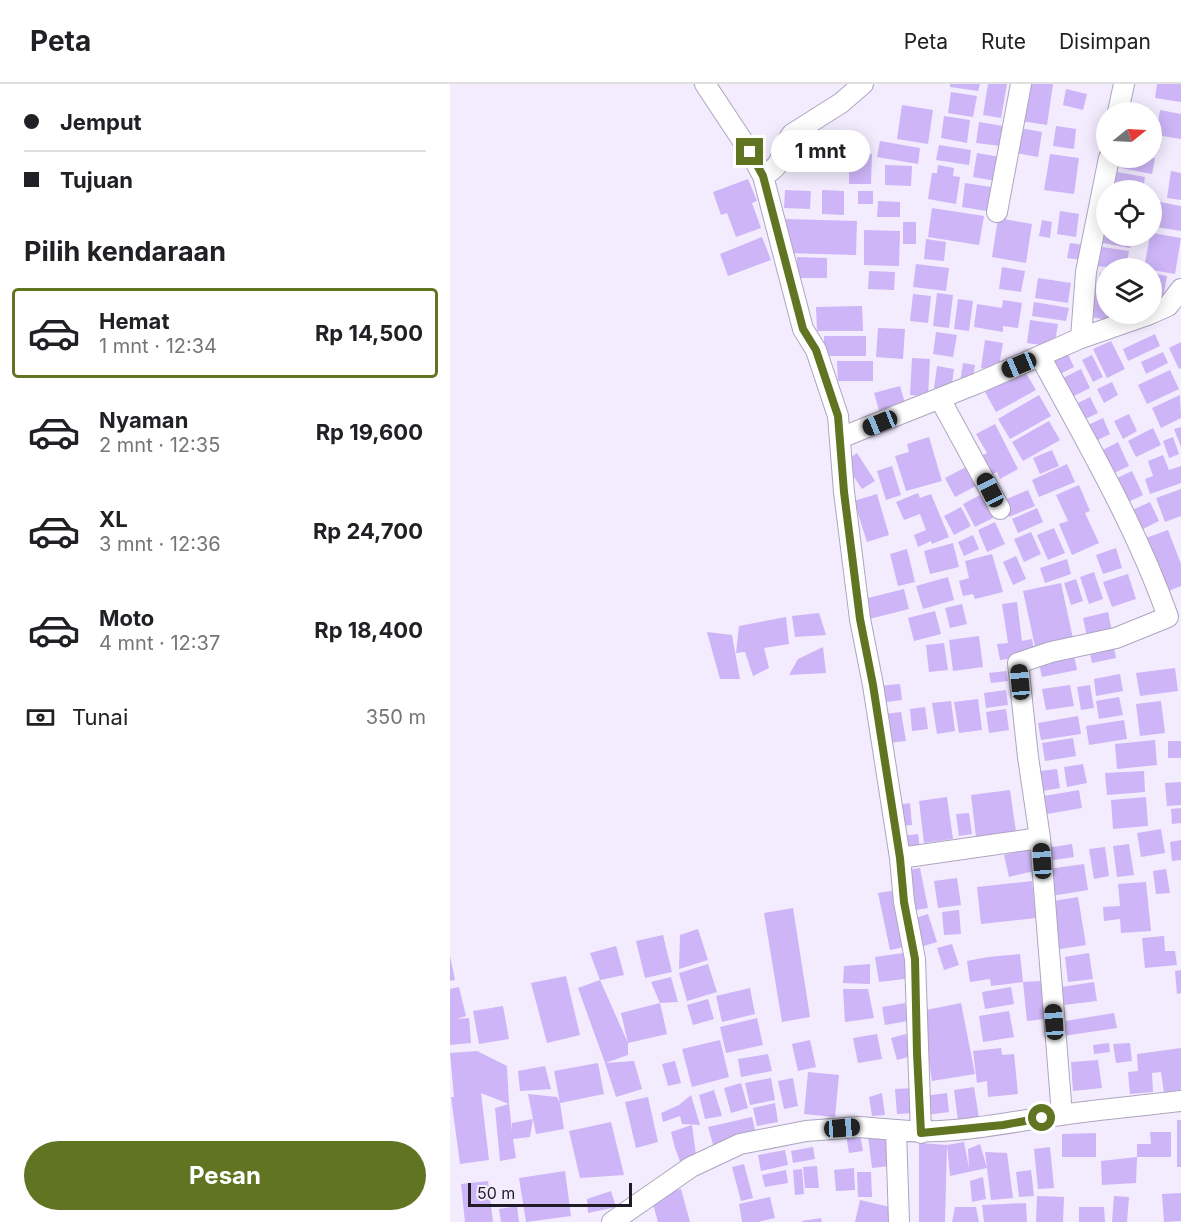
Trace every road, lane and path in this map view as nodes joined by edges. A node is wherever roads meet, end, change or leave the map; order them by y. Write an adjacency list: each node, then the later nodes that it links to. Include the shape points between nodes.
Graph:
1 (705, 84): 7 (street)
2 (863, 84): 7 (street, via 792,134 778,166)
3 (1021, 84): 8 (street)
4 (1124, 84): 5 (street)
5 (1120, 102)
6 (1107, 168): 12 (street, via 1086,272)
7 (763, 176): 15 (street, via 803,329 816,350 838,416)
8 (998, 212)
9 (1181, 289): 10 (street)
10 (1162, 308)
11 (1121, 324): 12 (street)
12 (1082, 338): 13 (street)
13 (1040, 356): 14 (street); 17 (street)
14 (940, 399): 15 (street); 16 (street)
15 (840, 438): 19 (street, via 860,619)
16 (1000, 509)
17 (1174, 615): 18 (street, via 1116,638 1018,663)
18 (1040, 838): 19 (street); 21 (street)
19 (900, 858): 23 (street, via 915,959)
20 (1181, 1101): 21 (street)
21 (1062, 1115): 23 (street)
22 (896, 1130): 23 (street); 24 (street, via 859,1127 806,1131 741,1144 691,1167); 25 (street)
23 (921, 1133)
24 (612, 1222)
25 (899, 1222)

